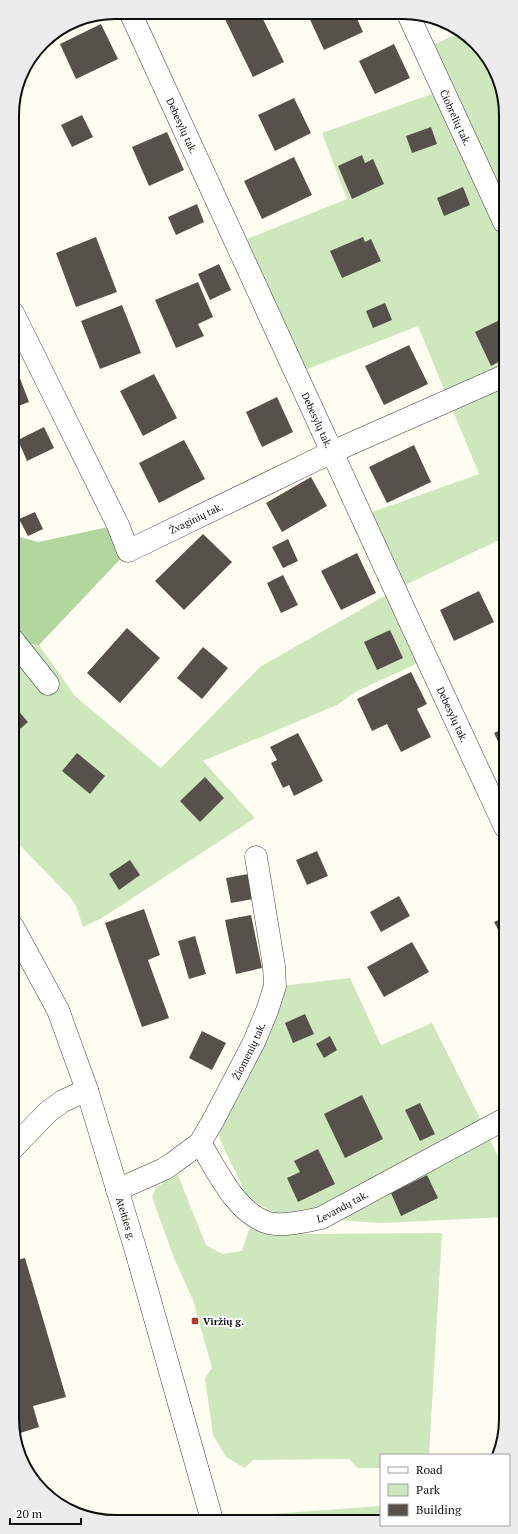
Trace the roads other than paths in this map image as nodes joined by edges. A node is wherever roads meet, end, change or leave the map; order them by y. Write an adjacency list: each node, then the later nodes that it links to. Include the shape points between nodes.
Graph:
1 (133, 19): 6 (street, Debesylų tak.)
2 (411, 20): 3 (street, Čiobrelių tak.)
3 (499, 211)
4 (19, 327): 6 (street, Žvaginių tak., via 118,525 128,551)
5 (499, 378): 6 (street, Žvaginių tak.)
6 (332, 452): 9 (street, Debesylų tak.)
7 (19, 648): 8 (street)
8 (48, 684)
9 (499, 814)
10 (256, 857): 15 (street, Žiomenių tak., via 275,986 254,1042)
11 (19, 938): 12 (street, Ateities g., via 58,1010)
12 (87, 1090): 14 (street, via 49,1110); 16 (street, Ateities g.)
13 (499, 1122): 15 (street, Levandų tak., via 321,1218 296,1223 270,1224 255,1218 237,1202)
14 (19, 1142)
15 (200, 1143): 16 (street, Žiomenių tak., via 168,1166)
16 (117, 1190): 17 (street, Ateities g.)
17 (211, 1515)

